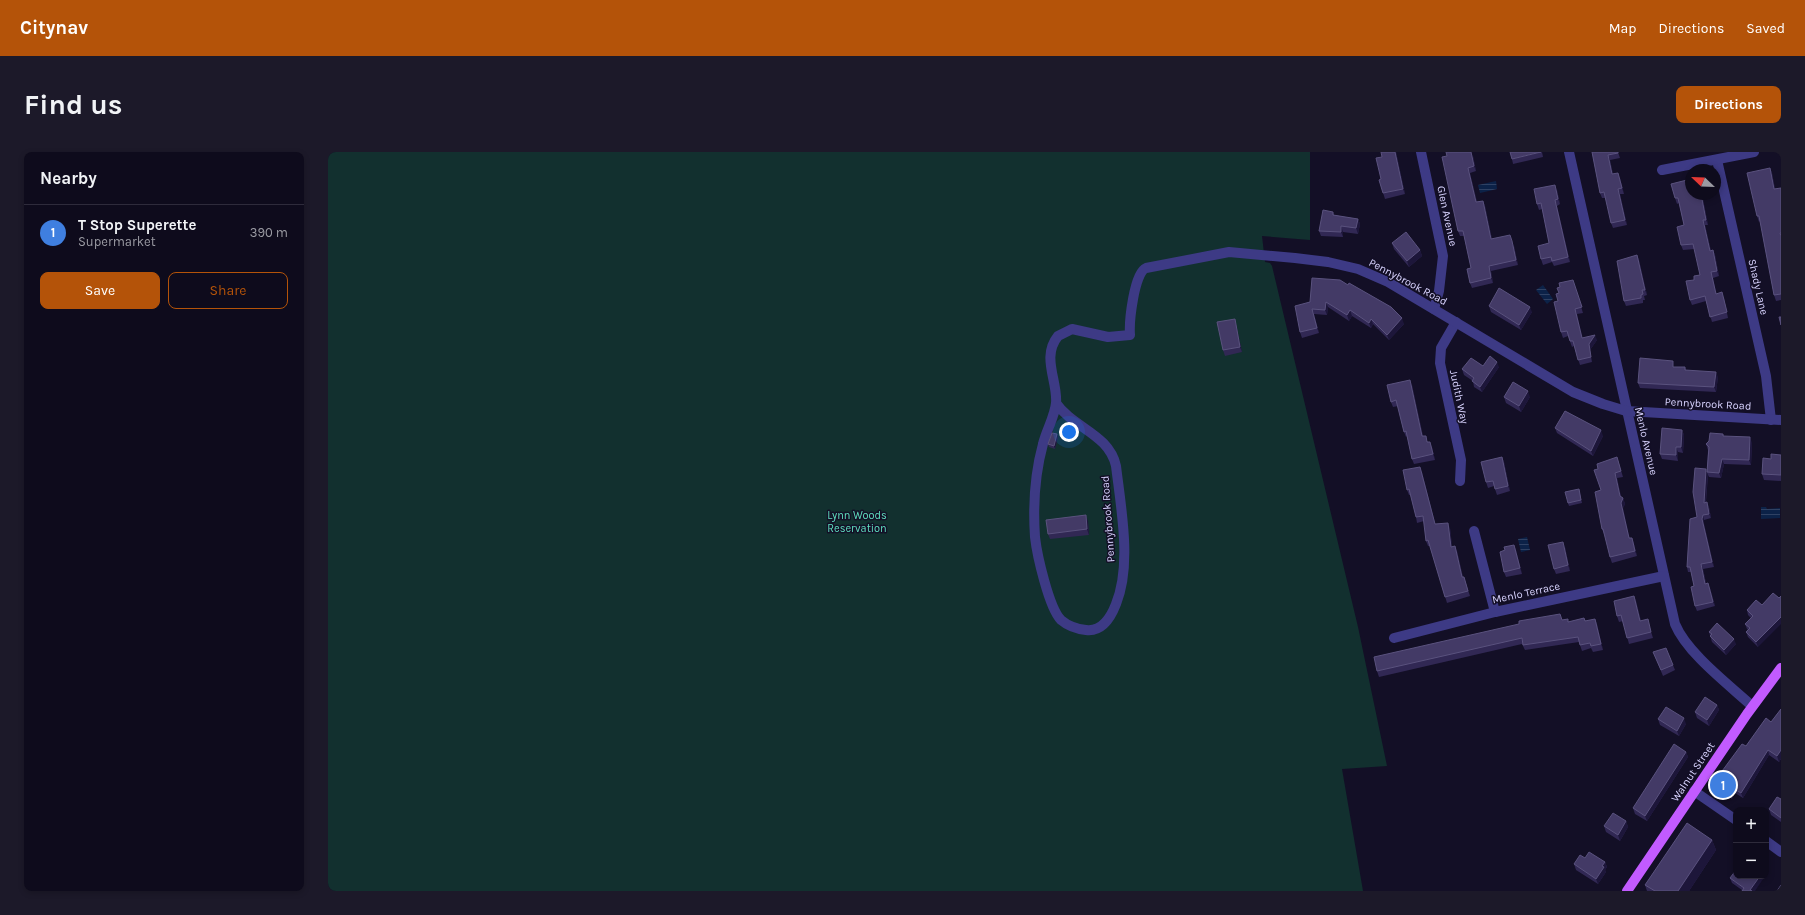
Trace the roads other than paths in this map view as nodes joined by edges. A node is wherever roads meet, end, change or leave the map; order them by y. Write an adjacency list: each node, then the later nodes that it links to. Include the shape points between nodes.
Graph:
1 (1421, 152): 6 (street, Glen Avenue, via 1443,256 1440,291)
2 (1569, 152): 9 (street, Menlo Avenue)
3 (1754, 152): 4 (street)
4 (1718, 160): 5 (street); 10 (street, Shady Lane)
5 (1662, 170)
6 (1434, 309): 7 (street, Pennybrook Road); 8 (street, Pennybrook Road, via 1369,274 1348,266 1314,260 1229,252 1146,268 1138,275 1130,335 1108,337 1072,329 1056,338 1051,351 1051,369)
7 (1456, 322): 9 (street, Pennybrook Road, via 1573,392); 11 (street, Judith Way, via 1443,346 1440,359 1461,460)
8 (1056, 403): 8 (street, Pennybrook Road, via 1042,446 1036,484 1036,538 1055,611 1061,620 1070,626 1090,630 1108,619 1116,604 1123,576 1124,542 1116,466 1108,447 1068,417)
9 (1626, 411): 10 (street, Pennybrook Road); 13 (street, Menlo Avenue)
10 (1776, 420)
11 (1460, 481)
12 (1474, 531): 14 (street)
13 (1664, 576): 14 (street, Menlo Terrace); 17 (street, Menlo Avenue, via 1673,618 1681,636 1690,648)
14 (1495, 612): 15 (street, Menlo Terrace)
15 (1394, 638)
16 (1781, 668): 17 (main road, Walnut Street)
17 (1752, 706): 18 (main road, Walnut Street)
18 (1694, 791): 19 (street); 22 (main road, Walnut Street)
19 (1733, 818)
20 (1769, 843): 21 (street)
21 (1781, 852)
22 (1627, 891)

